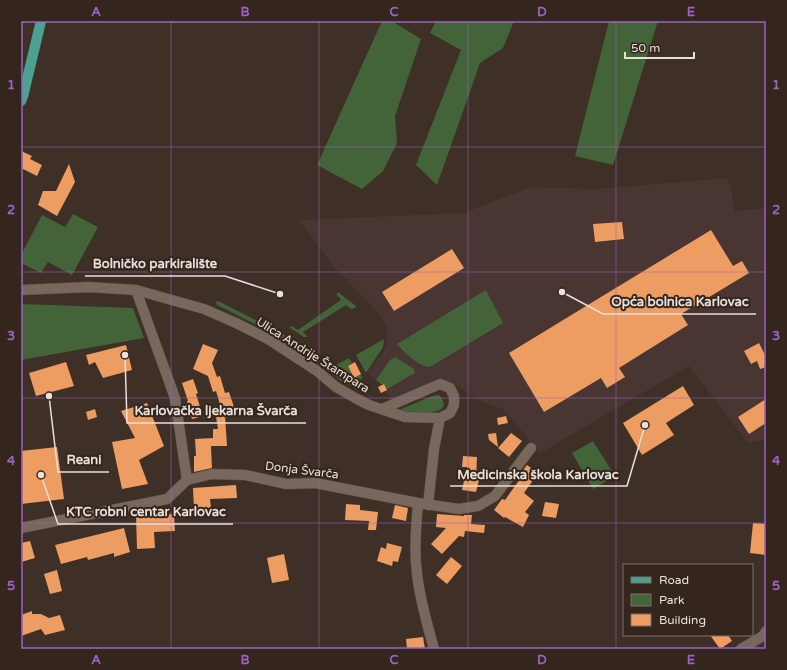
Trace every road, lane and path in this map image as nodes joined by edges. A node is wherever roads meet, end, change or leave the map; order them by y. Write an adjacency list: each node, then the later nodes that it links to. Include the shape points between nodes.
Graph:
1 (41, 21): 2 (main road)
2 (21, 102)
3 (21, 290): 4 (street, Ulica Andrije Štampara, via 88,287)
4 (136, 290): 5 (street, Ulica Andrije Štampara, via 204,309 236,323 268,339 317,371 336,387 369,405); 8 (street, via 175,398)
5 (382, 409): 6 (street, Ulica Andrije Štampara, via 405,417); 6 (street, via 440,384 450,388 454,396 454,405 450,413)
6 (440, 418): 9 (street)
7 (530, 448): 9 (street, Donja Švarča, via 495,496 478,506 459,509)
8 (187, 480): 9 (street, Donja Švarča, via 212,474 245,475 286,484 314,483); 10 (street, via 167,499)
9 (423, 504): 12 (street, via 415,545 416,574)
10 (23, 525)
11 (766, 631): 13 (street, via 763,636)
12 (434, 649)
13 (740, 649)

